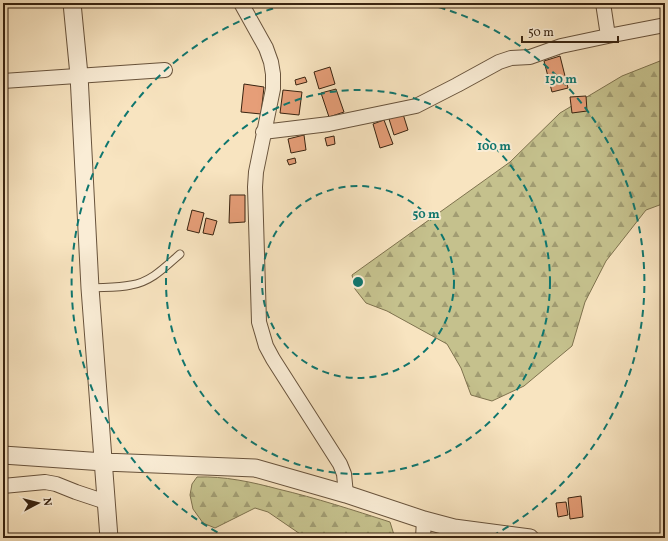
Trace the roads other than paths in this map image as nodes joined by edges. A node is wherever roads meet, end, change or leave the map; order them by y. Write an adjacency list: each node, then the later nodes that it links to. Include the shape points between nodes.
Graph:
1 (72, 3): 7 (street)
2 (241, 3): 9 (street, via 266,48 272,68 273,89)
3 (603, 3): 5 (street)
4 (665, 25): 5 (street)
5 (608, 36): 9 (street, via 561,46 530,57 511,58 499,62 416,106 329,124)
6 (165, 70): 7 (street)
7 (79, 75): 8 (street); 11 (street)
8 (3, 81)
9 (263, 132): 15 (street, via 255,187 259,322 273,359 340,464)
10 (180, 254): 11 (lane, via 143,282 130,286)
11 (90, 288): 13 (street)
12 (3, 455): 13 (street)
13 (104, 462): 15 (street, via 255,468); 16 (street)
14 (3, 486): 16 (street, via 45,482)
15 (346, 494): 17 (street)
16 (106, 502): 18 (street)
17 (424, 520): 19 (street); 20 (street, via 454,528)
18 (109, 538)
19 (423, 538)
20 (530, 538)

